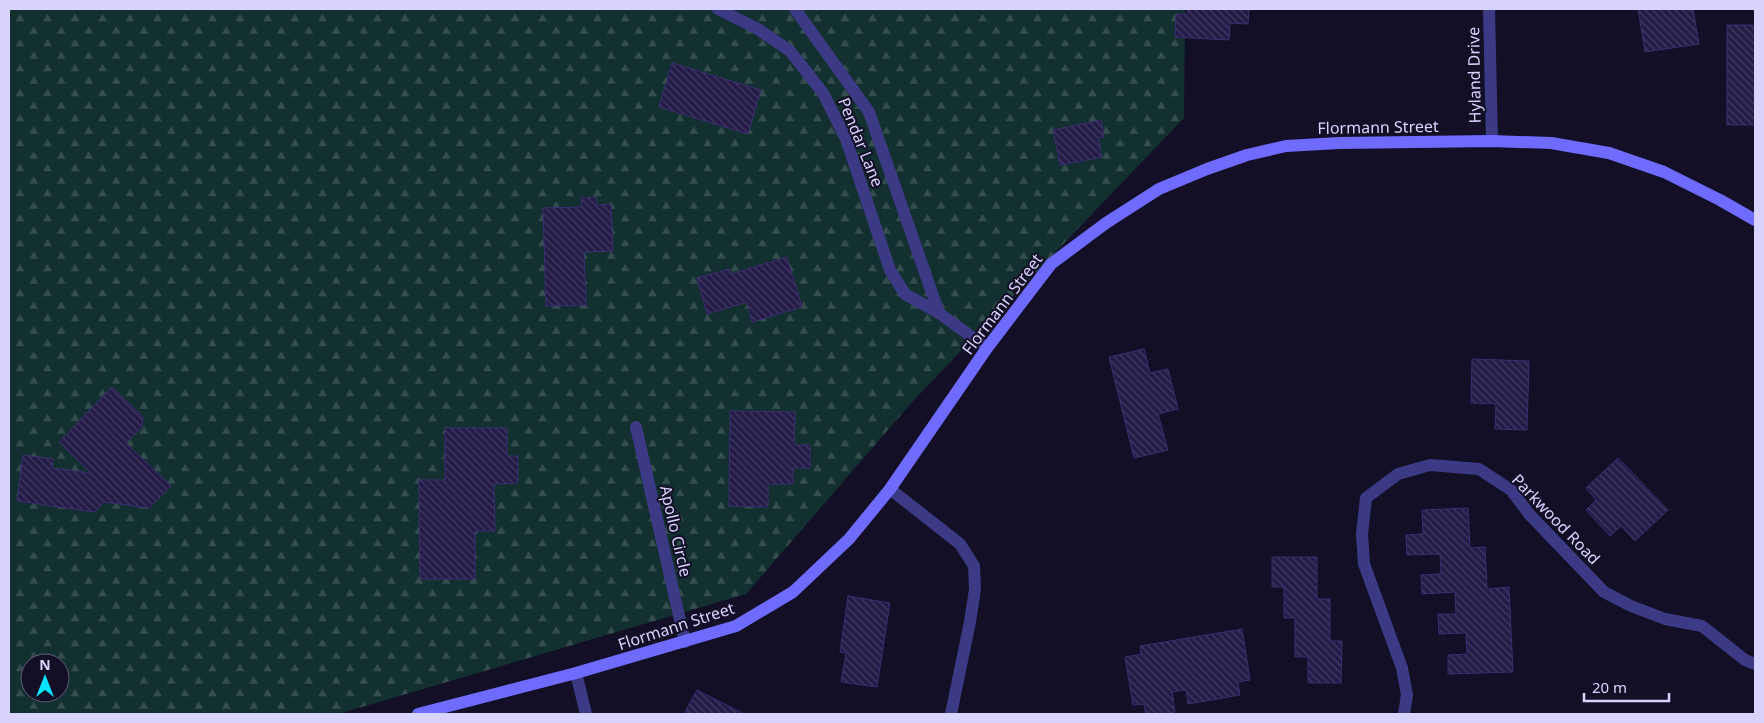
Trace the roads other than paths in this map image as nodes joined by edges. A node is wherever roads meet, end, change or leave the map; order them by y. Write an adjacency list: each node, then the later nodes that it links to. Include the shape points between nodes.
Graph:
1 (718, 9): 6 (street, Pendar Lane, via 758,29 790,51 823,93 846,139 890,270 906,294)
2 (795, 9): 6 (street, Pendar Lane, via 869,112)
3 (1489, 9): 4 (street, Hyland Drive)
4 (1492, 141): 5 (street, Flormann Street, via 1551,143 1609,153 1664,172); 7 (street, Flormann Street, via 1286,146 1207,168 1159,189 1106,223 1052,264)
5 (1755, 220)
6 (939, 313): 7 (street, Pendar Lane)
7 (988, 348): 9 (street, Flormann Street)
8 (636, 427): 10 (street, Apollo Circle)
9 (890, 489): 10 (street, Flormann Street, via 849,539 793,592 736,626); 15 (street, via 960,544 974,566 972,614)
10 (685, 642): 12 (street, Flormann Street)
11 (1755, 664): 16 (street, Parkwood Road, via 1745,660 1702,626 1665,619 1604,592 1530,515 1511,490 1478,469 1430,465 1398,474 1366,498 1362,534 1364,564 1402,668 1407,695)
12 (576, 674): 13 (street, Flormann Street); 14 (street)
13 (418, 714)
14 (586, 714)
15 (951, 714)
16 (1404, 714)

